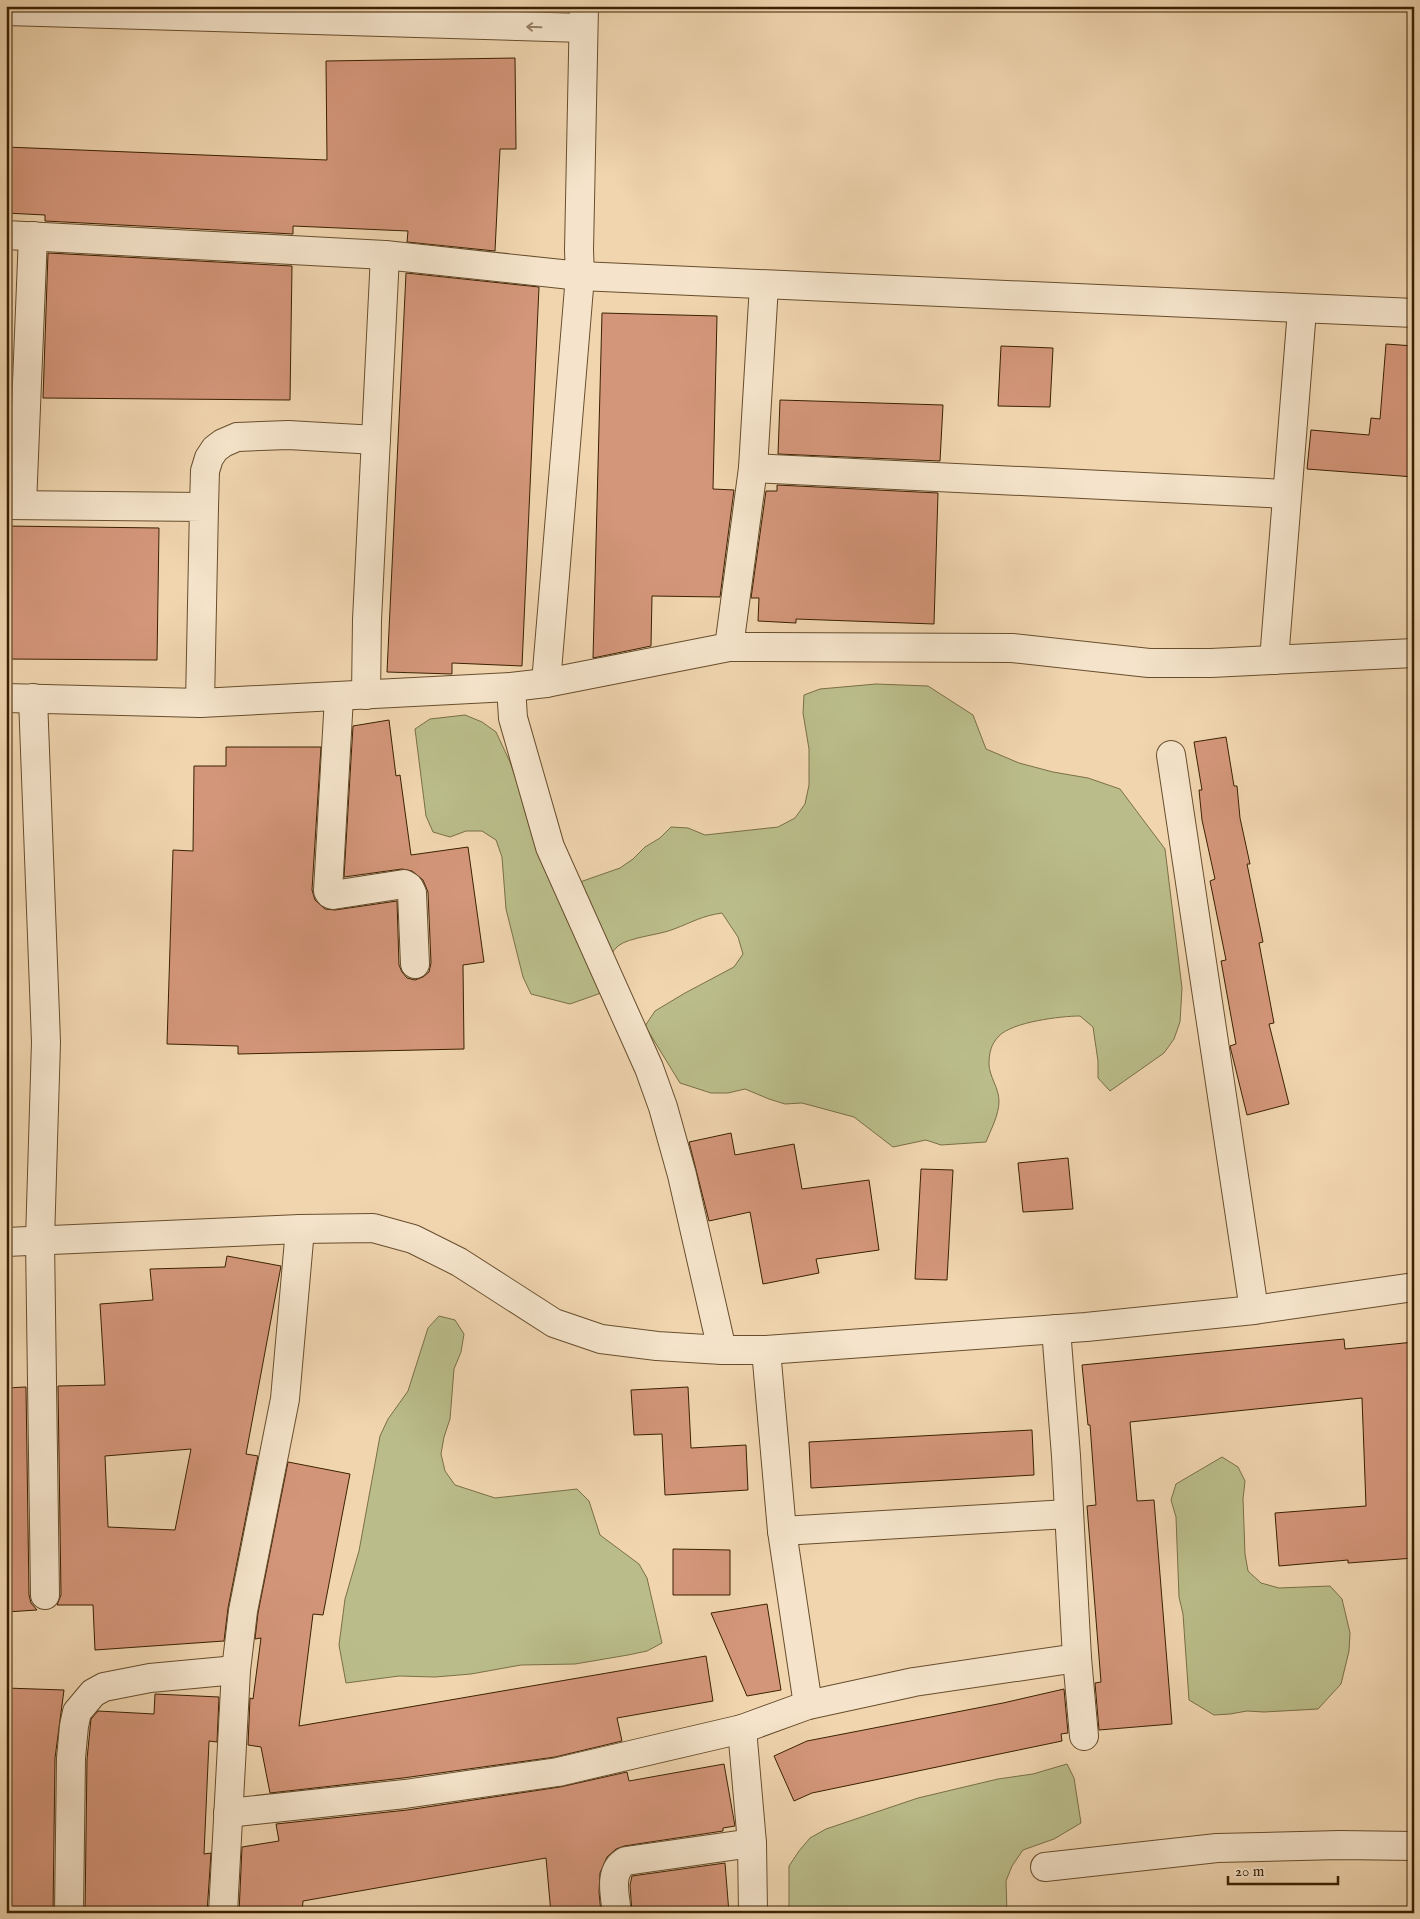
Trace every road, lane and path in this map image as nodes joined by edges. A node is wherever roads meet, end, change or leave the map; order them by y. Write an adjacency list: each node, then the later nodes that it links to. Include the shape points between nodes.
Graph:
1 (6, 11): 2 (street, one-way to 1)
2 (584, 17): 5 (street)
3 (19, 235): 4 (street); 12 (street)
4 (386, 255): 5 (street); 9 (street)
5 (580, 276): 6 (street); 17 (street)
6 (764, 285): 7 (street); 10 (street)
7 (1302, 310): 8 (street); 11 (street)
8 (1414, 313)
9 (376, 440): 13 (street, via 288,434 237,437 223,443 209,458 205,471); 19 (street)
10 (753, 468): 11 (street); 14 (street)
11 (1287, 494): 16 (street)
12 (14, 505): 13 (street)
13 (204, 507): 23 (street)
14 (729, 647): 16 (street, via 1012,648 1149,663); 17 (street)
15 (1414, 653): 16 (street)
16 (1274, 660)
17 (546, 683): 18 (street)
18 (511, 687): 19 (street); 32 (street, via 513,718 550,847 649,1068 663,1107)
19 (366, 695): 20 (street)
20 (339, 697): 23 (street); 25 (street, via 328,891 333,895 404,884 409,887)
21 (6, 698): 22 (street)
22 (33, 698): 23 (street); 27 (street, via 46,1042)
23 (200, 703)
24 (1170, 756): 30 (street)
25 (415, 964)
26 (300, 1229): 27 (street); 32 (street, via 373,1228 413,1239 459,1262 554,1323 601,1339); 38 (street, via 285,1399 243,1611)
27 (40, 1240): 28 (street); 36 (street)
28 (6, 1242)
29 (1414, 1287): 30 (street)
30 (1254, 1310): 31 (street)
31 (1056, 1329): 33 (street); 34 (street)
32 (722, 1350): 33 (street)
33 (766, 1350): 35 (street)
34 (1068, 1514): 35 (street); 37 (street)
35 (782, 1531): 39 (street)
36 (45, 1595)
37 (1077, 1658): 39 (street, via 914,1682); 41 (street)
38 (236, 1670): 42 (street); 46 (street, via 150,1678 104,1687 77,1712 71,1758)
39 (808, 1705): 40 (street)
40 (742, 1729): 42 (street, via 558,1772 405,1794); 43 (street)
41 (1084, 1736)
42 (228, 1813): 47 (street)
43 (752, 1843): 48 (street, via 626,1861 618,1867 614,1877); 49 (street)
44 (1414, 1846): 45 (street, via 1217,1848)
45 (1045, 1867)
46 (69, 1913)
47 (223, 1913)
48 (617, 1913)
49 (753, 1913)

